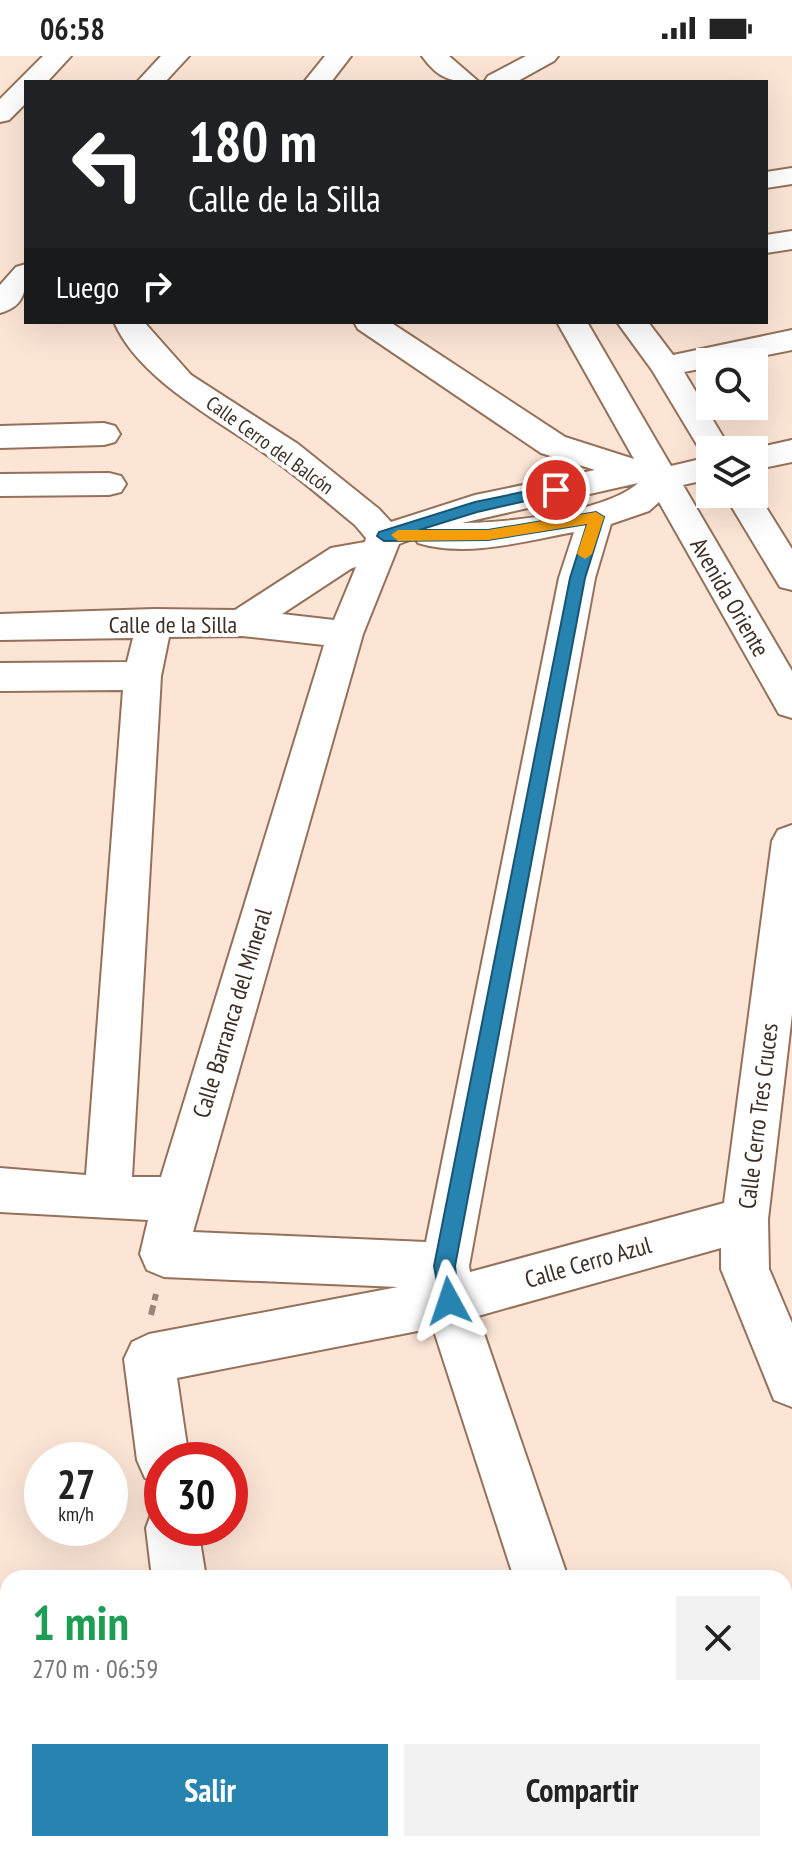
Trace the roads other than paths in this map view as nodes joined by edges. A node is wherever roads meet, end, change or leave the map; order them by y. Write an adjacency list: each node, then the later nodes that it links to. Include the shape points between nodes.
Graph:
1 (58, 56): 6 (street)
2 (176, 56): 7 (street)
3 (338, 56): 8 (street)
4 (545, 56): 10 (street)
5 (442, 68): 9 (street)
6 (34, 80)
7 (152, 80)
8 (319, 80)
9 (463, 80)
10 (501, 80)
11 (24, 90): 12 (street)
12 (0, 114)
13 (792, 176): 14 (street)
14 (768, 180)
15 (792, 240): 16 (street)
16 (768, 244)
17 (24, 275): 18 (street)
18 (0, 304)
19 (130, 324): 36 (street, Calle Cerro del Balcón, via 180,382 286,452 367,517)
20 (372, 324): 31 (street, via 553,445)
21 (573, 324): 31 (street, Avenida Oriente)
22 (634, 324): 24 (street)
23 (792, 340): 24 (street)
24 (665, 366): 26 (street)
25 (104, 434): 27 (street)
26 (707, 436)
27 (0, 437)
28 (792, 451): 29 (street)
29 (768, 456)
30 (696, 470): 31 (street)
31 (649, 475): 35 (street, via 637,503); 36 (street, via 475,507); 44 (street, Avenida Oriente)
32 (109, 484): 33 (street)
33 (0, 485)
34 (750, 508): 37 (street)
35 (596, 517): 36 (street); 50 (street, via 577,578)
36 (378, 555): 39 (street, via 343,557); 41 (street, Calle Barranca del Mineral)
37 (792, 578)
38 (154, 622): 39 (street, Calle de la Silla); 40 (street, Calle de la Silla); 42 (street)
39 (242, 623): 41 (street, Calle de la Silla)
40 (0, 627)
41 (345, 634): 48 (street, Calle Barranca del Mineral)
42 (143, 676): 43 (street); 47 (street)
43 (0, 677)
44 (792, 704)
45 (792, 841): 49 (street, Calle Cerro Tres Cruces)
46 (0, 1190): 47 (street)
47 (107, 1198): 48 (street)
48 (177, 1199): 50 (street, Calle Barranca del Mineral, via 164,1254)
49 (745, 1219): 50 (street, Calle Cerro Azul); 51 (street, Calle Cerro Tres Cruces, via 745,1269)
50 (447, 1284): 52 (street, Calle Cerro Azul, via 149,1359); 55 (street)
51 (792, 1382)
52 (161, 1442)
53 (175, 1546): 54 (street)
54 (178, 1570)
55 (538, 1570)

